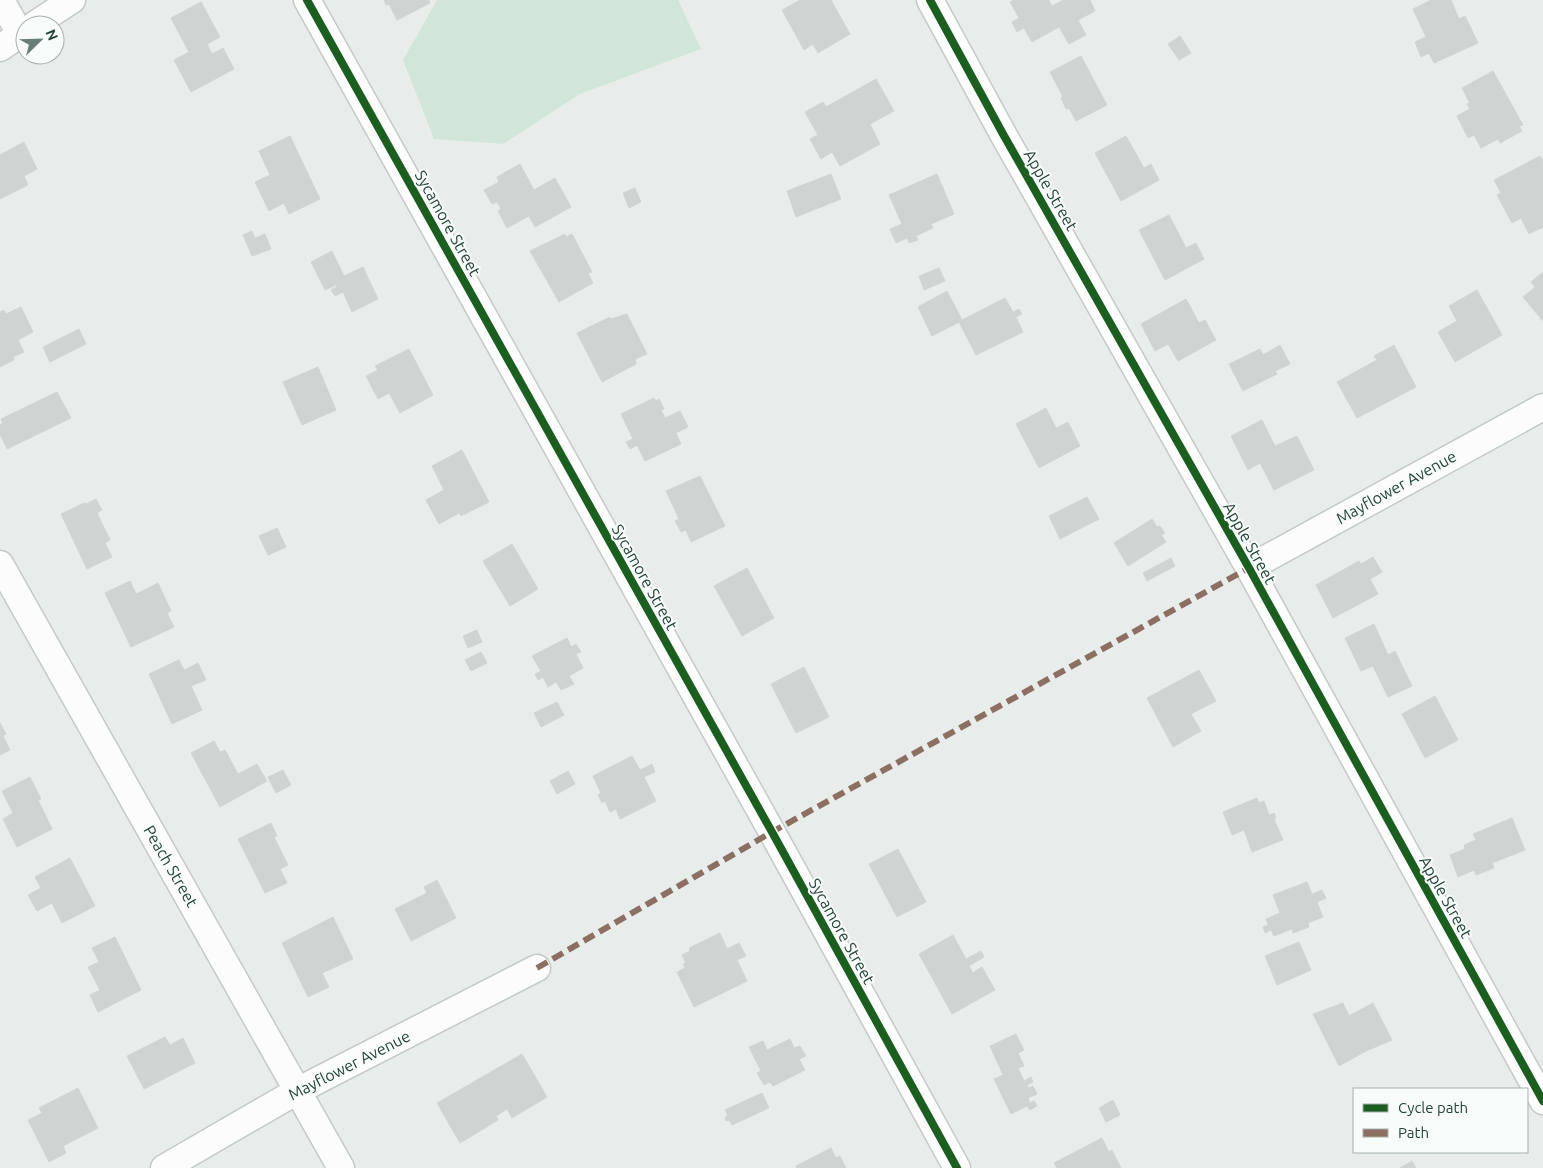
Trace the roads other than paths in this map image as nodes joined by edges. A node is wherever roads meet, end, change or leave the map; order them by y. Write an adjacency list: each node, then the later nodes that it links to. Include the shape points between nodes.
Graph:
1 (1, 0): 6 (street)
2 (72, 0): 5 (street)
3 (307, 0): 15 (street, Sycamore Street)
4 (930, 0): 9 (street, Apple Street)
5 (50, 15)
6 (15, 26)
7 (1543, 407): 9 (street, Mayflower Avenue)
8 (0, 564): 11 (street, Peach Street)
9 (1249, 568): 12 (street, Apple Street)
10 (537, 968): 11 (street, Mayflower Avenue)
11 (299, 1090): 13 (street, Mayflower Avenue); 14 (street, Peach Street)
12 (1543, 1101)
13 (164, 1168)
14 (341, 1168)
15 (957, 1168)

